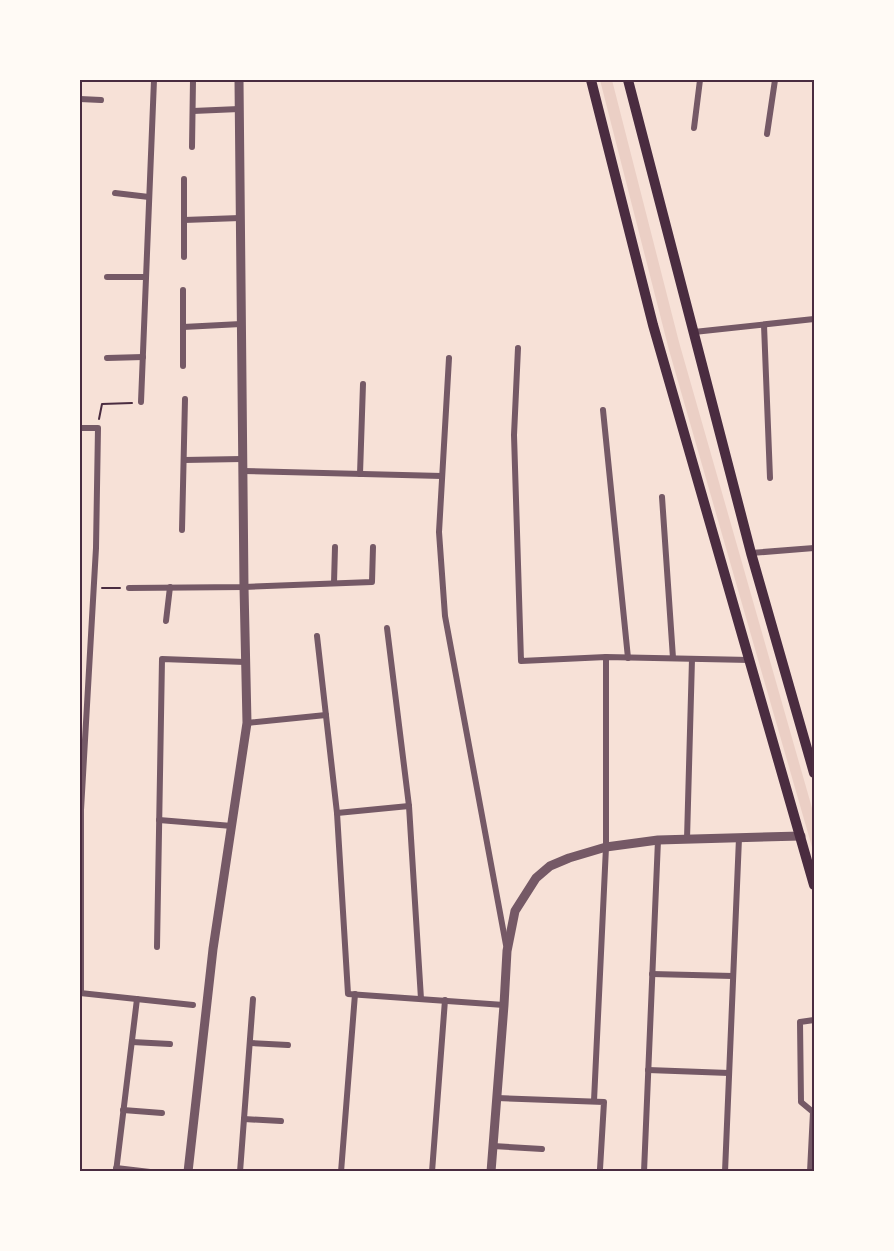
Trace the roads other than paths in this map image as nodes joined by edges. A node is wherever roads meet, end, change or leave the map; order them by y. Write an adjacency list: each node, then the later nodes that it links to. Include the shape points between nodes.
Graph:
1 (154, 80): 17 (street)
2 (194, 80): 11 (street)
3 (238, 80): 10 (street)
4 (591, 80): 62 (main road, via 653,325)
5 (628, 80): 28 (main road)
6 (700, 80): 12 (street)
7 (775, 80): 13 (street)
8 (80, 99): 9 (street)
9 (101, 100)
10 (239, 109): 11 (street); 18 (street)
11 (193, 111): 14 (street)
12 (694, 128)
13 (767, 134)
14 (192, 147)
15 (184, 179): 19 (street)
16 (115, 193): 17 (street)
17 (149, 198): 22 (street)
18 (240, 218): 19 (street); 25 (street)
19 (184, 220): 20 (street)
20 (184, 257)
21 (107, 277): 22 (street)
22 (146, 277): 30 (street)
23 (183, 290): 27 (street)
24 (814, 319): 26 (street)
25 (241, 324): 27 (street); 39 (street)
26 (764, 325): 28 (street); 44 (street)
27 (183, 327): 33 (street)
28 (694, 332): 50 (main road)
29 (518, 348): 58 (street, via 514,435 521,661)
30 (143, 357): 31 (street); 36 (street)
31 (107, 358)
32 (449, 358): 43 (street)
33 (183, 366)
34 (363, 384): 42 (street)
35 (185, 399): 40 (street)
36 (141, 402)
37 (603, 410): 59 (street)
38 (80, 428): 81 (street, via 98,428 96,548 81,810)
39 (243, 459): 40 (street); 41 (street)
40 (184, 460): 46 (street)
41 (243, 471): 42 (street); 53 (street)
42 (360, 474): 43 (street)
43 (442, 476): 78 (street, via 439,532 445,616)
44 (770, 478)
45 (662, 497): 60 (street)
46 (182, 530)
47 (335, 547): 51 (street)
48 (373, 547): 51 (street, via 372,582)
49 (814, 548): 50 (street)
50 (751, 553): 66 (main road)
51 (334, 583): 53 (street)
52 (170, 587): 53 (street); 54 (street); 55 (street)
53 (244, 587): 63 (street)
54 (129, 588)
55 (166, 621)
56 (387, 628): 67 (street)
57 (316, 636): 64 (street)
58 (606, 657): 59 (street); 75 (street)
59 (628, 658): 60 (street)
60 (673, 658): 61 (street)
61 (692, 659): 62 (street); 73 (street)
62 (750, 660): 71 (main road)
63 (245, 662): 65 (street); 69 (street, via 162,660)
64 (326, 715): 65 (street); 68 (street)
65 (247, 723): 70 (street)
66 (814, 773)
67 (409, 806): 68 (street); 85 (street)
68 (337, 813): 82 (street, via 348,994)
69 (159, 820): 70 (street); 77 (street)
70 (232, 826): 108 (street, via 213,949)
71 (801, 836): 72 (street); 76 (main road)
72 (739, 838): 73 (street); 80 (street)
73 (687, 839): 74 (street)
74 (658, 840): 75 (street); 79 (street)
75 (606, 847): 78 (street, via 550,866 536,878 515,911); 97 (street)
76 (814, 885)
77 (157, 947)
78 (507, 951): 88 (street)
79 (652, 974): 80 (street); 94 (street)
80 (733, 976): 95 (street)
81 (80, 993): 83 (street)
82 (355, 994): 85 (street); 110 (street)
83 (137, 999): 87 (street); 90 (street)
84 (254, 999): 91 (street)
85 (421, 999): 86 (street)
86 (445, 1000): 88 (street); 111 (street)
87 (193, 1005)
88 (504, 1005): 96 (street)
89 (814, 1020): 99 (street, via 800,1022 801,1102)
90 (132, 1042): 92 (street); 98 (street)
91 (250, 1043): 93 (street); 101 (street)
92 (170, 1044)
93 (288, 1045)
94 (648, 1070): 95 (street); 113 (street)
95 (729, 1073): 114 (street)
96 (497, 1098): 97 (street); 103 (street)
97 (594, 1101): 105 (street, via 604,1102)
98 (123, 1110): 100 (street); 106 (street)
99 (814, 1112): 115 (street)
100 (162, 1113)
101 (244, 1119): 102 (street); 109 (street)
102 (281, 1122)
103 (493, 1146): 104 (street); 112 (street)
104 (542, 1149)
105 (600, 1169)
106 (116, 1170): 107 (street)
107 (150, 1172)
108 (188, 1172)
109 (240, 1172)
110 (341, 1172)
111 (432, 1172)
112 (491, 1172)
113 (644, 1172)
114 (725, 1172)
115 (810, 1172)

